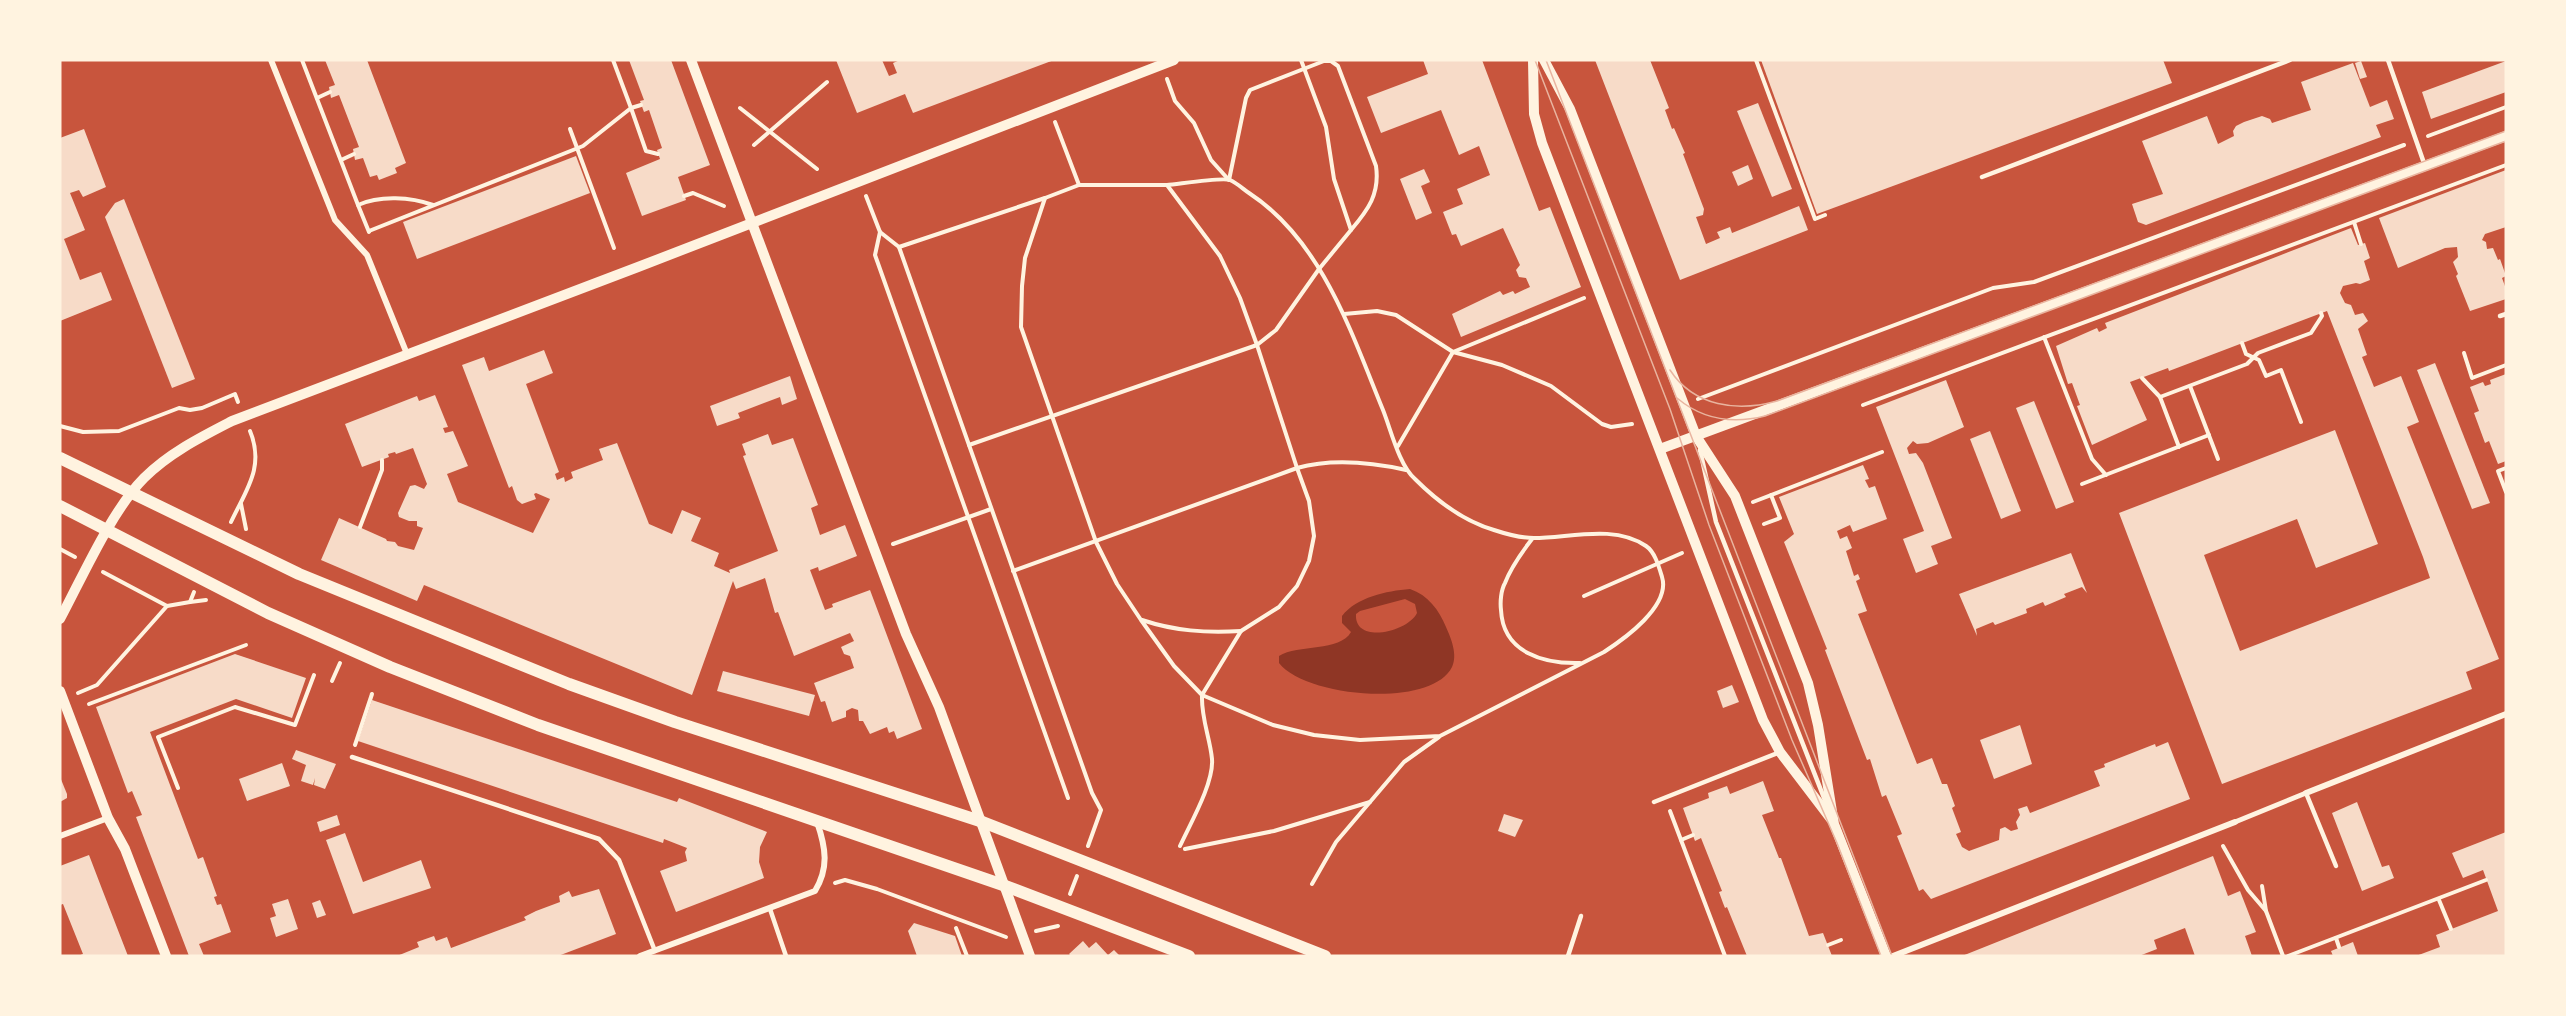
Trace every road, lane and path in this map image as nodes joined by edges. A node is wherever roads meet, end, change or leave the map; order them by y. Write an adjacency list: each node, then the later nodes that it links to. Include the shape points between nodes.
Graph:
1 (270, 60): 62 (street, via 335,220 367,255)
2 (302, 60): 16 (path)
3 (613, 60): 19 (path)
4 (691, 60): 44 (street)
5 (1174, 60): 12 (street)
6 (1300, 60): 13 (path)
7 (1533, 60): 82 (street, via 1534,114 1542,143)
8 (1544, 60): 78 (street, via 1570,109)
9 (1756, 60): 43 (path, via 1815,219)
10 (2290, 60): 34 (lane)
11 (2388, 60): 25 (lane)
12 (1162, 64): 21 (street); 35 (path, via 1175,101 1194,123 1211,160)
13 (1304, 69): 35 (path, via 1250,90); 46 (path, via 1326,127 1334,179); 46 (path, via 1324,60 1338,66 1376,166 1374,198)
14 (827, 82): 23 (path)
15 (330, 92): 16 (path)
16 (317, 98): 30 (path)
17 (641, 105): 19 (path)
18 (2506, 107): 25 (path)
19 (630, 108): 27 (path); 29 (path, via 646,151)
20 (740, 108): 23 (path)
21 (1050, 108): 36 (street); 38 (path)
22 (570, 129): 27 (path)
23 (770, 132): 26 (path); 33 (path)
24 (2506, 136): 32 (street)
25 (2416, 141): 32 (lane); 68 (path, via 2034,282 1993,288)
26 (754, 145)
27 (577, 148): 41 (path); 51 (path)
28 (354, 154): 30 (path)
29 (658, 154)
30 (341, 160): 41 (path, via 358,205 369,200 418,200)
31 (2506, 165): 45 (path)
32 (2425, 166): 78 (street)
33 (817, 169)
34 (1982, 177)
35 (1229, 180): 37 (path); 52 (path, via 1268,205 1294,232)
36 (861, 181): 44 (street); 48 (path)
37 (1167, 184): 38 (path); 60 (path, via 1220,256)
38 (1079, 185): 40 (path)
39 (684, 196): 42 (path, via 693,193)
40 (1045, 198): 50 (path); 72 (path, via 1025,258 1021,307 1022,327)
41 (434, 205): 47 (path)
42 (724, 206)
43 (1825, 215)
44 (752, 222): 62 (street); 140 (street)
45 (2354, 222): 49 (path); 58 (path)
46 (1351, 230): 52 (path)
47 (369, 231)
48 (880, 232): 50 (path); 99 (path, via 875,255)
49 (2361, 244)
50 (899, 247): 79 (path)
51 (614, 248)
52 (1319, 269): 55 (path); 60 (path, via 1276,330)
53 (1589, 296): 61 (path)
54 (2321, 313): 64 (path, via 2311,333)
55 (1344, 314): 61 (path, via 1377,311 1396,315); 80 (path)
56 (2506, 314): 57 (lane)
57 (2500, 316)
58 (2044, 337): 71 (path); 90 (path, via 2092,459)
59 (2242, 344): 64 (path, via 2246,354)
60 (1257, 345): 72 (path); 87 (path)
61 (1453, 352): 73 (path, via 1502,365 1551,386 1602,424 1611,427); 80 (path)
62 (406, 354): 93 (street, via 232,420 163,462)
63 (2464, 354): 65 (path, via 2472,378)
64 (2253, 358): 67 (path, via 2247,364); 74 (path, via 2259,360 2266,376 2282,370)
65 (2506, 365)
66 (2142, 378): 70 (path)
67 (2190, 386): 70 (path); 77 (path)
68 (1722, 390)
69 (235, 394): 75 (path, via 202,408 179,408 119,431 83,432)
70 (2160, 397): 81 (path)
71 (1863, 405)
72 (1051, 416): 79 (path); 104 (path)
73 (1637, 422)
74 (2301, 422)
75 (60, 426)
76 (249, 429): 98 (path, via 257,447 256,466 246,496)
77 (2209, 435): 81 (path); 85 (path)
78 (1696, 436): 82 (street); 143 (lane, via 1716,522); 143 (street, via 1735,496 1808,683)
79 (969, 445): 97 (path)
80 (1397, 447): 89 (path)
81 (2179, 447): 90 (path)
82 (1660, 450): 131 (street, via 1763,720)
83 (1882, 452): 94 (path)
84 (60, 458): 93 (main road)
85 (2218, 459)
86 (382, 460): 101 (path, via 382,470)
87 (1298, 468): 89 (path, via 1336,462 1376,463); 104 (path); 117 (path, via 1309,501 1314,536 1309,561 1297,586 1279,607)
88 (2506, 468): 92 (path, via 2498,471)
89 (1406, 470): 103 (path, via 1466,520)
90 (2106, 475): 91 (path)
91 (2082, 484)
92 (2506, 492)
93 (131, 494): 102 (street); 140 (main road, via 299,574 569,684)
94 (1771, 495): 95 (path); 100 (path, via 1780,518)
95 (1752, 502)
96 (60, 506): 102 (main road)
97 (991, 509): 99 (path); 110 (path)
98 (236, 510)
99 (968, 517): 105 (path); 135 (path)
100 (1761, 525)
101 (360, 527)
102 (108, 530): 115 (street); 141 (main road, via 300,628 390,667 538,725)
103 (1532, 538): 109 (path, via 1606,534 1647,546); 120 (path, via 1504,584 1500,605 1504,632 1527,653 1562,663)
104 (1096, 542): 110 (path); 116 (path)
105 (892, 544)
106 (60, 549): 108 (path)
107 (1687, 551): 109 (path)
108 (67, 553)
109 (1658, 563): 113 (path); 120 (path, via 1664,582 1658,601 1646,618 1628,636)
110 (1013, 572): 147 (path, via 1101,810)
111 (116, 578): 114 (path)
112 (196, 589): 114 (path, via 190,602)
113 (1584, 596)
114 (167, 606): 124 (path, via 97,685)
115 (60, 620)
116 (1141, 620): 117 (path, via 1194,633); 126 (path, via 1174,666)
117 (1241, 632): 126 (path)
118 (246, 645): 127 (path)
119 (340, 663): 122 (path)
120 (1584, 663): 129 (path)
121 (314, 675): 133 (path, via 295,725 235,707 158,737)
122 (332, 681)
123 (60, 692): 139 (street)
124 (76, 694)
125 (372, 694): 130 (path)
126 (1202, 695): 129 (path, via 1273,725 1314,735 1360,740); 136 (path, via 1211,775 1183,848 1275,831)
127 (89, 704)
128 (2506, 714): 134 (street)
129 (1440, 736): 136 (path, via 1404,762)
130 (357, 739)
131 (1780, 752): 137 (lane); 143 (street)
132 (352, 757): 166 (lane, via 599,839 619,860)
133 (178, 788)
134 (2306, 793): 142 (street); 149 (lane)
135 (1068, 798)
136 (1370, 802): 151 (path, via 1336,842)
137 (1654, 802)
138 (1671, 810): 146 (path)
139 (108, 818): 145 (street); 167 (street, via 125,849)
140 (980, 821): 152 (street); 173 (main road)
141 (816, 822): 152 (main road); 154 (street, via 826,859)
142 (2235, 822): 177 (street)
143 (1834, 824): 176 (street)
144 (1693, 835): 146 (path)
145 (60, 836)
146 (1681, 840): 175 (path)
147 (1089, 843)
148 (2223, 846): 157 (path, via 2248,890)
149 (2336, 866)
150 (2486, 880): 155 (path)
151 (1312, 884)
152 (1003, 885): 171 (street); 172 (main road)
153 (2262, 886): 157 (path)
154 (815, 891): 156 (street); 161 (path, via 845,880)
155 (2438, 899): 160 (path); 162 (path)
156 (770, 909): 166 (street); 169 (lane)
157 (2266, 911): 178 (path)
158 (1581, 916): 174 (lane)
159 (956, 928): 170 (path)
160 (2451, 929)
161 (1011, 938)
162 (2336, 938): 165 (path); 178 (path)
163 (1841, 940): 164 (path)
164 (1827, 945)
165 (2340, 947)
166 (655, 951): 168 (street)
167 (166, 956)
168 (640, 956)
169 (786, 956)
170 (967, 956)
171 (1030, 956)
172 (1189, 956)
173 (1324, 956)
174 (1568, 956)
175 (1725, 956)
176 (1886, 956)
177 (1893, 956)
178 (2286, 956)

